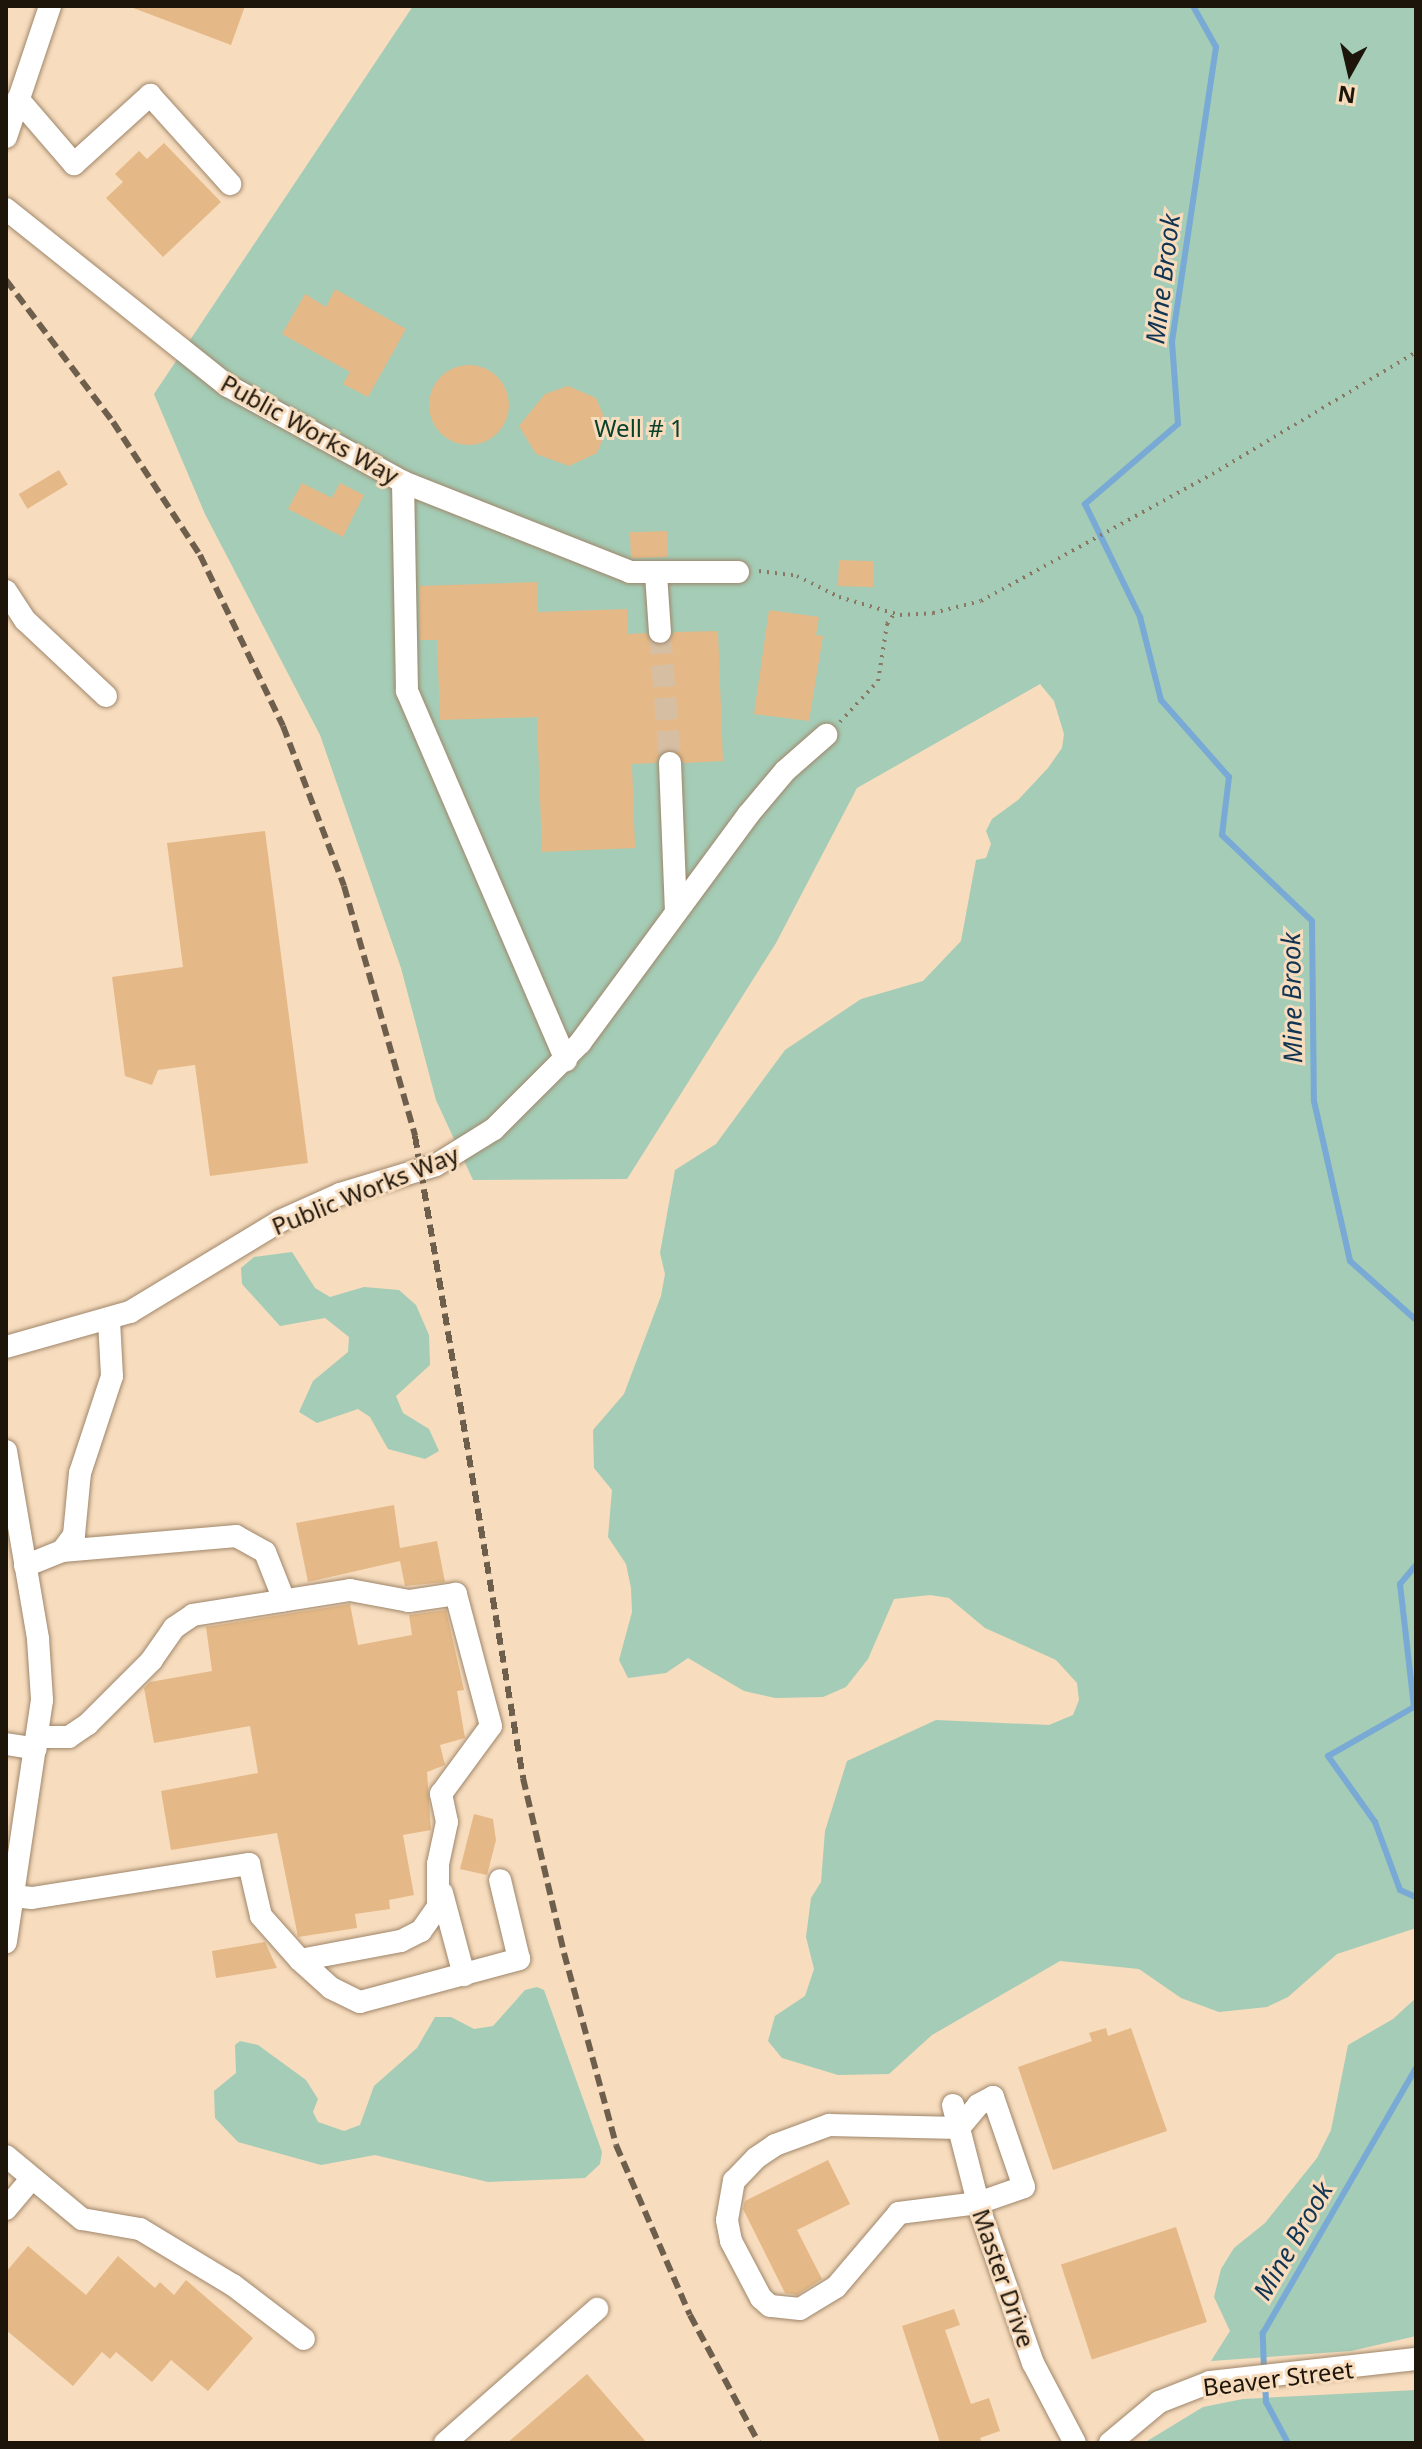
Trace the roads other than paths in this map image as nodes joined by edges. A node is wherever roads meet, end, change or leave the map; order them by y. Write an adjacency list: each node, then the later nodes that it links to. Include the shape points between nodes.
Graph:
1 (50, 6): 2 (street)
2 (16, 86): 3 (street); 4 (street, via 74,164 150,95)
3 (6, 137)
4 (230, 184)
5 (6, 209): 6 (street, Public Works Way, via 228,386)
6 (403, 482): 8 (street, Public Works Way, via 618,568); 15 (street, via 407,691)
7 (738, 572): 8 (street, Public Works Way)
8 (656, 574): 10 (street)
9 (6, 591): 11 (street, via 25,620)
10 (660, 632)
11 (106, 696)
12 (826, 735): 14 (street, Public Works Way, via 771,786)
13 (670, 763): 14 (street)
14 (676, 911): 15 (street, Public Works Way)
15 (566, 1060): 16 (street, Public Works Way, via 513,1114 448,1159 340,1194 280,1221 196,1268 149,1302)
16 (109, 1320): 17 (street, Public Works Way); 19 (street, via 112,1376 80,1473 74,1535)
17 (6, 1347)
18 (6, 1451): 20 (street)
19 (62, 1551): 20 (street); 21 (street, via 236,1536 265,1552)
20 (25, 1566): 22 (street, via 39,1656)
21 (284, 1600): 22 (street, via 184,1619 152,1660 88,1724 69,1737); 25 (street, via 350,1590 409,1601 451,1593 459,1598 491,1726 441,1794 447,1822 438,1864)
22 (36, 1743): 23 (street); 26 (street)
23 (6, 1744)
24 (500, 1880): 29 (street, via 519,1959)
25 (441, 1892): 28 (street, via 433,1915 414,1936); 29 (street)
26 (13, 1896): 27 (street); 28 (street, via 32,1898 249,1864 261,1916)
27 (6, 1942)
28 (300, 1960): 29 (street, via 331,1988 360,2002)
29 (464, 1975)
30 (953, 2105): 31 (street, Master Drive)
31 (959, 2128): 34 (street, Master Drive); 34 (street, via 978,2105 993,2097 1024,2187); 34 (street, via 829,2125 775,2145 734,2181 728,2197 731,2241 761,2298 770,2306 800,2309 836,2287 899,2213)
32 (6, 2156): 33 (street)
33 (32, 2178): 35 (street); 37 (street, via 82,2219 140,2229 233,2285)
34 (978, 2203): 40 (street, Master Drive, via 1033,2363)
35 (6, 2209)
36 (597, 2309): 39 (street)
37 (304, 2339)
38 (1416, 2359): 41 (street, Beaver Street, via 1210,2382 1171,2396)
39 (445, 2443)
40 (1075, 2443)
41 (1110, 2443)

